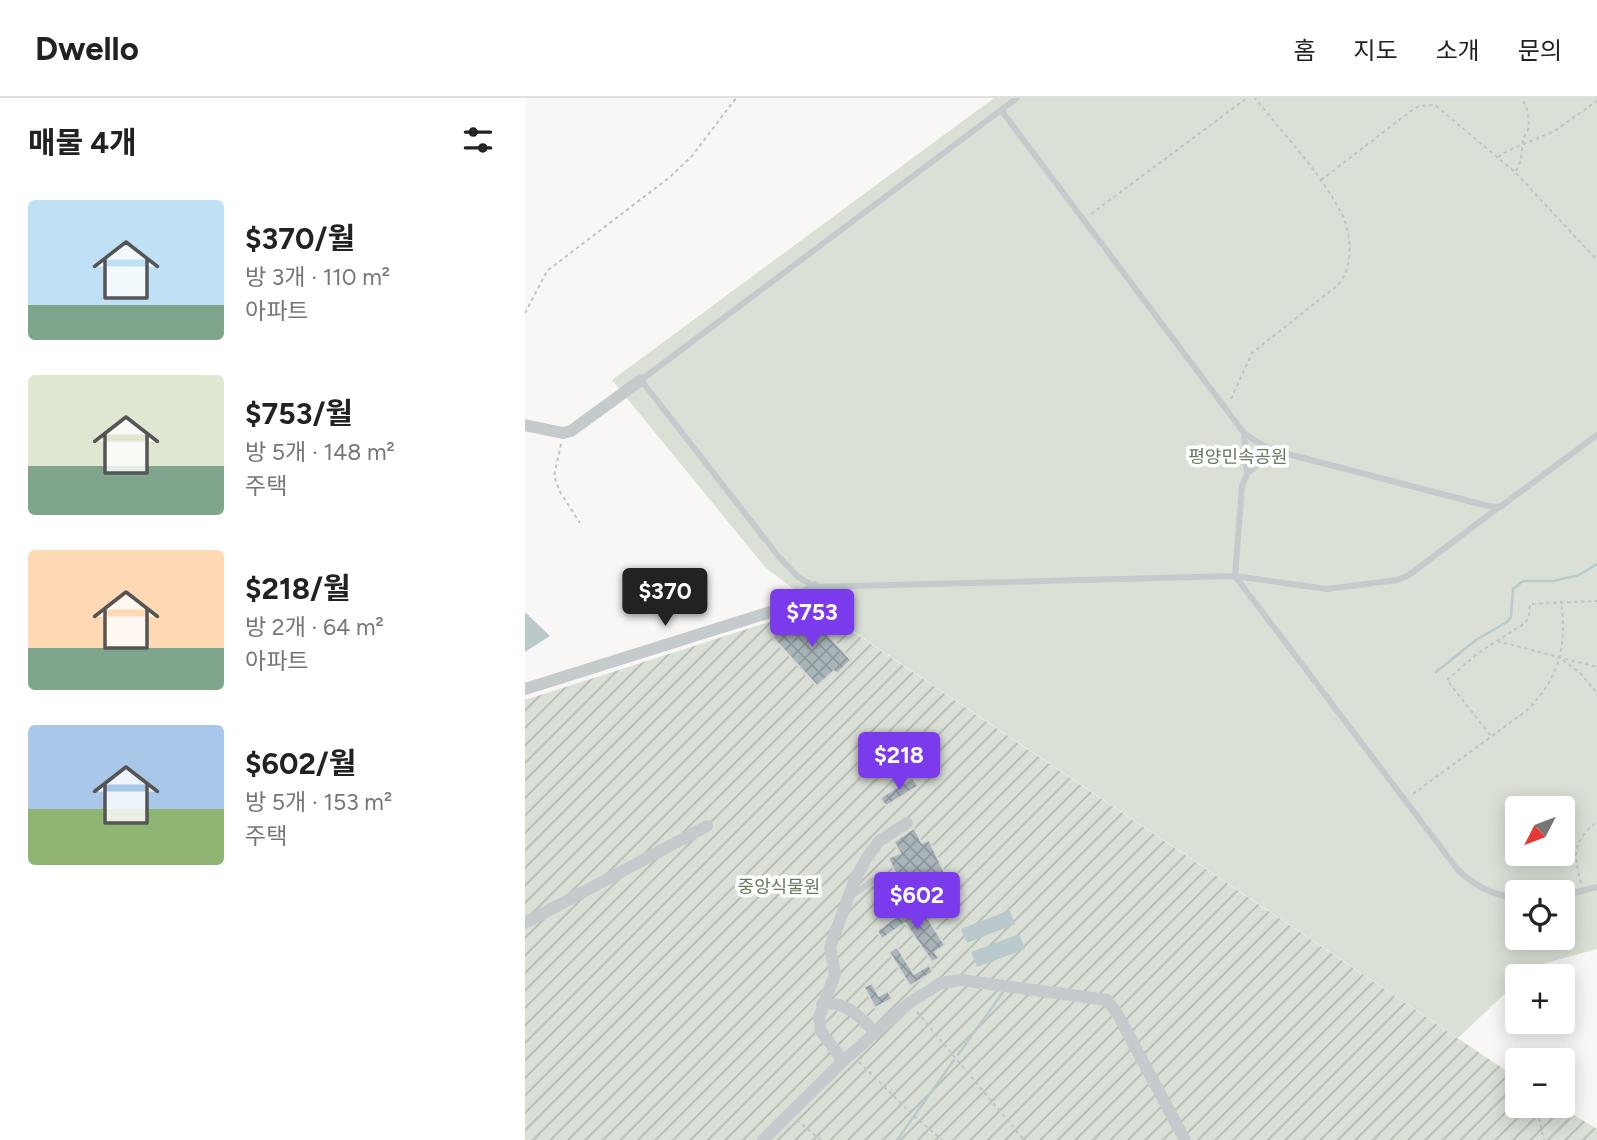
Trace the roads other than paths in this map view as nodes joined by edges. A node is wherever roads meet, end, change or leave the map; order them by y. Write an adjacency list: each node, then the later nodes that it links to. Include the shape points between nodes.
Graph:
1 (1017, 98): 2 (lane)
2 (1001, 110): 3 (lane); 5 (lane)
3 (641, 380): 4 (street, via 571,431); 11 (lane, via 779,557 798,578)
4 (525, 425)
5 (1244, 433): 7 (lane); 8 (lane)
6 (1597, 435): 9 (lane)
7 (1280, 452): 8 (lane); 9 (lane)
8 (1247, 474): 10 (lane, via 1242,486)
9 (1500, 506): 10 (lane, via 1397,580 1327,589)
10 (1235, 576): 11 (lane); 18 (lane, via 1448,859 1472,883)
11 (815, 587): 12 (street, via 780,609)
12 (525, 689)
13 (907, 823): 19 (street, via 879,841 855,879)
14 (707, 826): 20 (street)
15 (893, 877): 19 (lane, via 873,881)
16 (1597, 887): 17 (lane)
17 (1575, 893)
18 (1505, 895)
19 (849, 899): 21 (street, via 830,947 835,974)
20 (525, 923)
21 (823, 1004): 22 (street, via 843,1006); 23 (street, via 821,1031)
22 (875, 1032): 23 (street); 25 (street, via 941,983 961,980 1102,998 1117,1013)
23 (847, 1058): 24 (street)
24 (763, 1140)
25 (1185, 1140)

